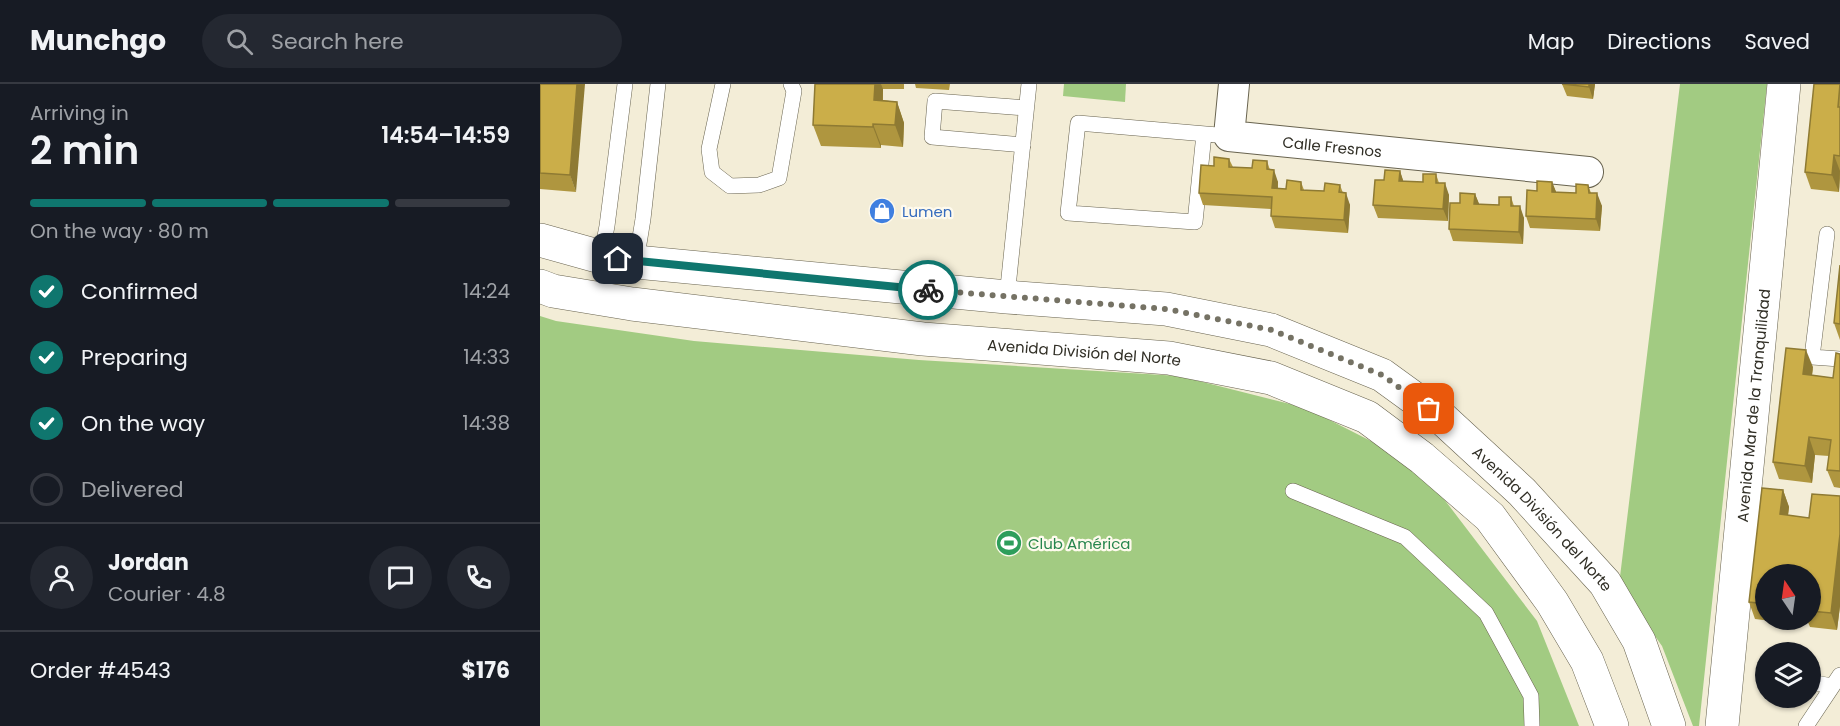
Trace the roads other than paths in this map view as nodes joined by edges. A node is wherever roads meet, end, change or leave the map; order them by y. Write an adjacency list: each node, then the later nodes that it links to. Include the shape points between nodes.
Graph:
1 (625, 84): 14 (lane)
2 (658, 84): 15 (lane)
3 (723, 84): 4 (lane, via 709,149 712,172 730,186 759,185 779,178 794,91)
4 (791, 84)
5 (1029, 84): 8 (lane)
6 (1234, 84): 9 (street)
7 (1784, 84): 25 (main road, Avenida Mar de la Tranquilidad)
8 (1026, 108): 10 (lane); 10 (lane, via 935,101 932,137)
9 (1217, 135): 9 (lane, Calle Fresnos, via 1078,123 1068,213 1195,222); 11 (street, Calle Fresnos)
10 (1023, 145): 17 (lane)
11 (1588, 172)
12 (1827, 234): 18 (lane, via 1812,357)
13 (540, 240): 14 (main road, Avenida División del Norte)
14 (601, 257): 15 (main road, Avenida División del Norte)
15 (636, 262): 17 (main road, Avenida División del Norte)
16 (540, 286): 23 (main road, Avenida División del Norte, via 633,304 923,339 1169,358 1270,378 1367,417 1490,517 1552,602 1587,661)
17 (1007, 297): 24 (main road, Avenida División del Norte, via 1166,309 1272,330 1382,375 1444,420 1522,492 1605,583 1639,641)
18 (1840, 359)
19 (1293, 491): 22 (lane, via 1405,537 1486,613 1531,696)
20 (1836, 681): 21 (lane); 26 (lane)
21 (1821, 682)
22 (1532, 726)
23 (1612, 726)
24 (1669, 726)
25 (1722, 726)
26 (1806, 726)

